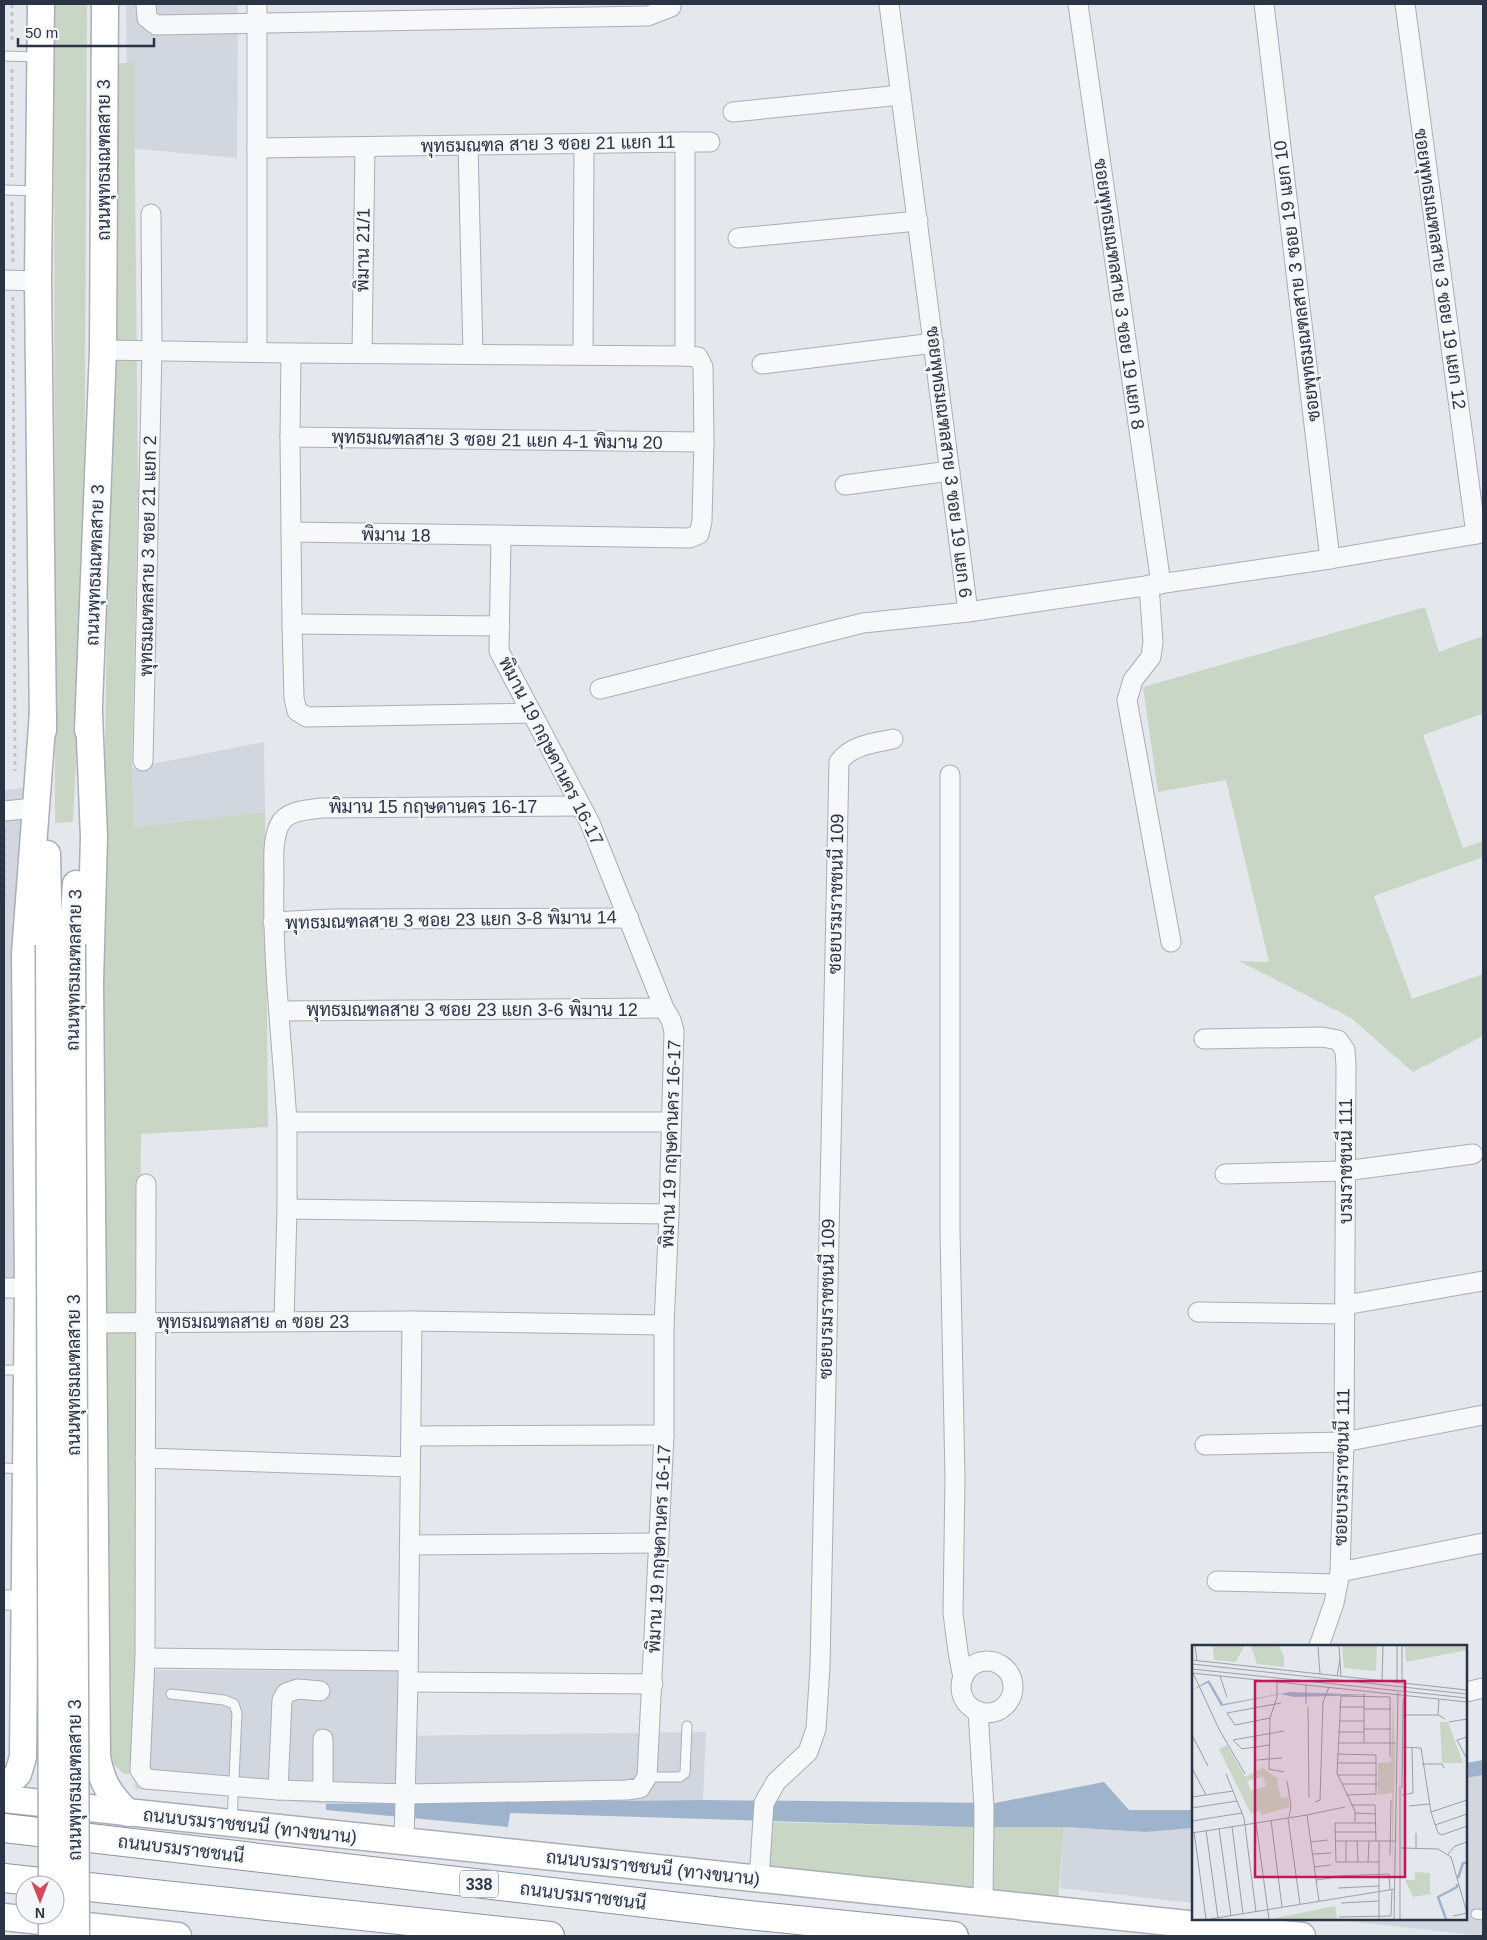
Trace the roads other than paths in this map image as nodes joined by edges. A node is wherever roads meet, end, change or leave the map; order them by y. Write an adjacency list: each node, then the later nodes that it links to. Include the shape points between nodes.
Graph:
1 (41, 4): 12 (main road, ถนนพุทธมณฑลสาย 3)
2 (105, 4): 28 (main road, ถนนพุทธมณฑลสาย 3)
3 (146, 4): 10 (street, via 147,18 156,25)
4 (257, 4): 10 (street)
5 (889, 4): 13 (street, ซอยพุทธมณฑลสาย 3 ซอย 19 แยก 6)
6 (1078, 4): 45 (street, ซอยพุทธมณฑลสาย 3 ซอย 19 แยก 8)
7 (1264, 4): 44 (street, ซอยพุทธมณฑลสาย 3 ซอย 19 แยก 10)
8 (1405, 4): 42 (street, ซอยพุทธมณฑลสาย 3 ซอย 19 แยก 12)
9 (671, 7): 10 (street, via 648,16)
10 (257, 23): 20 (street)
11 (8, 56): 12 (lane)
12 (40, 57): 22 (main road, ถนนพุทธมณฑลสาย 3)
13 (901, 95): 14 (street); 24 (street, ซอยพุทธมณฑลสาย 3 ซอย 19 แยก 6)
14 (733, 112)
15 (685, 142): 16 (street); 17 (street, พุทธมณฑล สาย 3 ซอย 21 แยก 11); 35 (street, พุทธมณฑล สาย 3 ซอย 21 แยก 11)
16 (710, 142)
17 (584, 143): 18 (street, พุทธมณฑล สาย 3 ซอย 21 แยก 11); 34 (street)
18 (468, 145): 19 (street, พุทธมณฑล สาย 3 ซอย 21 แยก 11); 33 (street)
19 (365, 147): 20 (street, พุทธมณฑล สาย 3 ซอย 21 แยก 11); 32 (street, พิมาน 21/1)
20 (257, 148): 30 (street)
21 (8, 190): 22 (lane)
22 (39, 191): 26 (main road, ถนนพุทธมณฑลสาย 3)
23 (151, 214): 29 (street, พุทธมณฑลสาย 3 ซอย 21 แยก 2)
24 (918, 220): 25 (street); 27 (street, ซอยพุทธมณฑลสาย 3 ซอย 19 แยก 6)
25 (738, 238)
26 (18, 280): 50 (main road, ถนนพุทธมณฑลสาย 3)
27 (934, 343): 36 (street); 39 (street, ซอยพุทธมณฑลสาย 3 ซอย 19 แยก 6)
28 (103, 350): 29 (street); 52 (main road, ถนนพุทธมณฑลสาย 3)
29 (152, 350): 30 (street); 54 (street, พุทธมณฑลสาย 3 ซอย 21 แยก 2)
30 (257, 352): 31 (street)
31 (292, 353): 32 (street); 37 (street)
32 (362, 353): 33 (street)
33 (473, 354): 34 (street)
34 (583, 355): 35 (street)
35 (685, 356): 38 (street, via 698,357 703,367)
36 (762, 364)
37 (290, 437): 38 (street, พุทธมณฑลสาย 3 ซอย 21 แยก 4-1 พิมาน 20); 41 (street)
38 (704, 442): 43 (street, พิมาน 18, via 699,534 690,538)
39 (950, 471): 40 (street); 46 (street, ซอยพุทธมณฑลสาย 3 ซอย 19 แยก 6)
40 (845, 485)
41 (292, 532): 43 (street, พิมาน 18); 47 (street)
42 (1480, 534): 44 (street, ซอยพุทธมณฑลสาย 3 ซอย 19 แยก 6)
43 (501, 537): 48 (street, พิมาน 19 กฤษดานคร 16-17)
44 (1330, 558): 45 (street, ซอยพุทธมณฑลสาย 3 ซอย 19 แยก 6)
45 (1155, 584): 46 (street, ซอยพุทธมณฑลสาย 3 ซอย 19 แยก 6); 60 (street, ซอยพุทธมณฑลสาย 3 ซอย 19 แยก 8, via 1152,658 1133,680 1127,700)
46 (968, 612): 49 (street, via 863,623)
47 (292, 624): 48 (street); 51 (street, via 294,698 297,710 307,717)
48 (500, 626): 51 (street, พิมาน 19 กฤษดานคร 16-17, via 499,650)
49 (600, 689)
50 (43, 713): 57 (main road); 61 (main road, ถนนพุทธมณฑลสาย 3)
51 (532, 713): 56 (street, พิมาน 19 กฤษดานคร 16-17)
52 (89, 714): 61 (main road, ถนนพุทธมณฑลสาย 3); 80 (main road, via 94,837 90,982)
53 (893, 739): 126 (street, ซอยบรมราชชนนี 109, via 855,748 839,762 816,1729 808,1752 776,1782 764,1803)
54 (143, 761)
55 (950, 775): 103 (street, via 953,1613)
56 (581, 806): 58 (street, พิมาน 19 กฤษดานคร 16-17); 59 (street, พิมาน 15 กฤษดานคร 16-17, via 322,808 299,811 286,816 279,825 275,840)
57 (18, 810): 75 (main road, via 25,954)
58 (629, 918): 59 (street, พุทธมณฑลสาย 3 ซอย 23 แยก 3-8 พิมาน 14); 62 (street, พิมาน 19 กฤษดานคร 16-17)
59 (273, 922): 63 (street)
60 (1171, 942)
61 (60, 944): 124 (main road, ถนนพุทธมณฑลสาย 3, bridge); 135 (main road, ถนนพุทธมณฑลสาย 3, bridge)
62 (664, 1008): 63 (street, พุทธมณฑลสาย 3 ซอย 23 แยก 3-6 พิมาน 12); 66 (street, พิมาน 19 กฤษดานคร 16-17, via 674,1031)
63 (280, 1011): 65 (street)
64 (1204, 1039): 68 (street, บรมราชชนนี 111, via 1322,1037 1338,1040 1344,1050 1346,1066)
65 (287, 1122): 66 (street); 71 (street)
66 (671, 1122): 72 (street, พิมาน 19 กฤษดานคร 16-17)
67 (1473, 1154): 68 (street)
68 (1345, 1171): 69 (street); 74 (street, บรมราชชนนี 111)
69 (1225, 1174)
70 (146, 1184): 81 (street)
71 (287, 1209): 72 (street); 78 (street)
72 (669, 1214): 82 (street, พิมาน 19 กฤษดานคร 16-17)
73 (1483, 1281): 76 (street)
74 (1345, 1285): 76 (street, ซอยบรมราชชนนี 111)
75 (16, 1288): 83 (main road)
76 (1345, 1309): 77 (street); 87 (street, ซอยบรมราชชนนี 111)
77 (1198, 1312)
78 (284, 1322): 79 (street, พุทธมณฑลสาย ๓ ซอย 23); 81 (street, พุทธมณฑลสาย ๓ ซอย 23)
79 (412, 1322): 82 (street, พุทธมณฑลสาย ๓ ซอย 23); 85 (street)
80 (93, 1323): 81 (street, พุทธมณฑลสาย ๓ ซอย 23); 102 (main road)
81 (147, 1323): 89 (street)
82 (664, 1325): 86 (street, พิมาน 19 กฤษดานคร 16-17)
83 (15, 1370): 91 (main road)
84 (1483, 1415): 87 (street)
85 (411, 1436): 86 (street); 90 (street)
86 (664, 1436): 92 (street, พิมาน 19 กฤษดานคร 16-17)
87 (1344, 1442): 88 (street); 95 (street, ซอยบรมราชชนนี 111)
88 (1204, 1445)
89 (145, 1458): 90 (street); 100 (street)
90 (410, 1467): 94 (street)
91 (15, 1468): 97 (main road)
92 (659, 1543): 94 (street); 105 (street, พิมาน 19 กฤษดานคร 16-17)
93 (1483, 1543): 95 (street)
94 (409, 1545): 101 (street)
95 (1339, 1578): 96 (street); 98 (street, ซอยบรมราชชนนี 111, via 1334,1604)
96 (1217, 1581)
97 (14, 1600): 99 (main road)
98 (1318, 1645)
99 (24, 1650): 102 (main road, via 31,1673 46,1687 75,1688); 114 (main road, via 23,1757 18,1774)
100 (145, 1658): 101 (street); 115 (street, via 140,1770 146,1779)
101 (408, 1661): 104 (street)
102 (96, 1666): 120 (main road, via 99,1769 103,1784)
103 (963, 1678): 110 (street, via 963,1698); 110 (street, via 978,1662 989,1661 1000,1664 1013,1682 1008,1703 989,1713)
104 (408, 1682): 105 (street); 118 (street)
105 (653, 1684): 113 (street, พิมาน 19 กฤษดานคร 16-17)
106 (1483, 1688): 108 (street)
107 (320, 1691): 116 (street, via 298,1689 286,1693 282,1700)
108 (1467, 1692)
109 (171, 1694): 115 (lane, via 234,1704 237,1713)
110 (978, 1711): 127 (street, via 984,1807)
111 (687, 1726): 113 (lane, via 685,1773 680,1777)
112 (323, 1740): 117 (street)
113 (643, 1783): 118 (street, via 619,1791)
114 (4, 1787)
115 (234, 1787): 116 (street); 121 (lane)
116 (278, 1790): 117 (street)
117 (323, 1792): 118 (street)
118 (406, 1795): 123 (street)
119 (4, 1799): 120 (main road, ถนนบรมราชชนนี (ทางขนาน) / 338)
120 (128, 1813): 121 (main road, ถนนบรมราชชนนี (ทางขนาน) / 338)
121 (232, 1824): 123 (main road, ถนนบรมราชชนนี (ทางขนาน) / 338)
122 (4, 1828): 137 (highway, ถนนบรมราชชนนี / 338)
123 (404, 1831): 126 (main road, ถนนบรมราชชนนี (ทางขนาน) / 338)
124 (52, 1875)
125 (4, 1878): 136 (highway)
126 (759, 1879): 127 (main road, ถนนบรมราชชนนี (ทางขนาน) / 338)
127 (984, 1904): 129 (main road, ถนนบรมราชชนนี (ทางขนาน) / 338)
128 (4, 1917): 133 (main road)
129 (1192, 1920)
130 (1196, 1920): 132 (main road, ถนนบรมราชชนนี (ทางขนาน) / 338)
131 (4, 1923): 134 (main road)
132 (1275, 1926): 138 (main road, ถนนบรมราชชนนี (ทางขนาน) / 338)
133 (158, 1935)
134 (21, 1936)
135 (76, 1936)
136 (550, 1936)
137 (954, 1936)
138 (1302, 1936)

